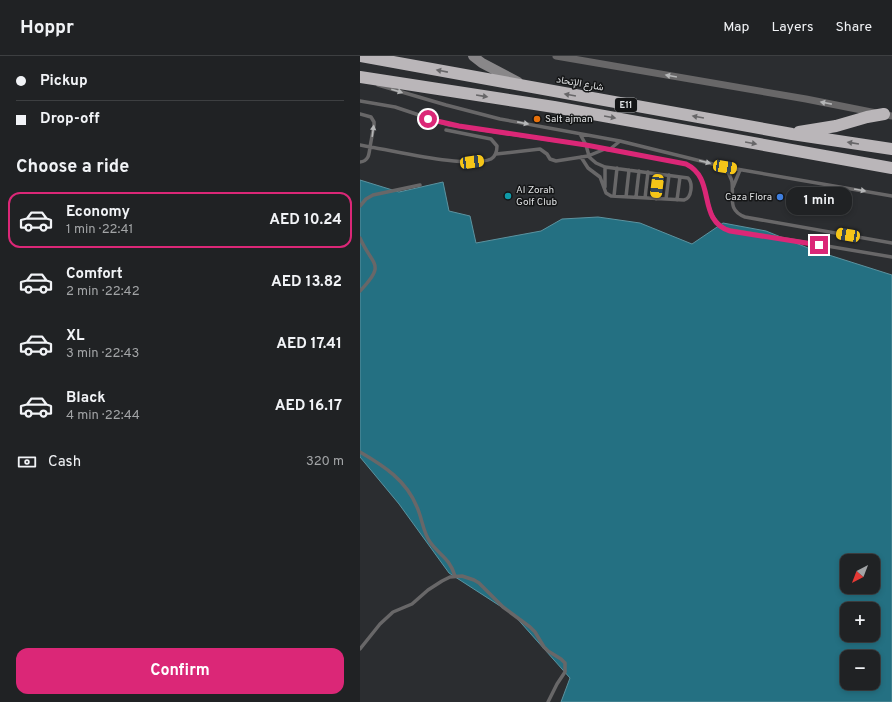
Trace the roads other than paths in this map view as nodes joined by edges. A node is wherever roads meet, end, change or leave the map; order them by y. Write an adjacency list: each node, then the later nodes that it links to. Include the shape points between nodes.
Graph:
1 (360, 56): 5 (highway, شارع الإتحاد / E11, one-way to 1)
2 (473, 56): 5 (street)
3 (556, 56): 8 (street, one-way to 3)
4 (360, 78): 10 (lane, one-way to 10, via 479,114); 25 (highway, E11, one-way to 25, via 562,109)
5 (526, 87): 11 (highway, شارع الإتحاد / E11, one-way to 5)
6 (360, 101): 14 (lane, via 395,107 449,124)
7 (360, 114): 15 (lane, one-way to 7, via 374,122 371,117)
8 (888, 115): 11 (highway)
9 (446, 130): 18 (lane, via 492,139 497,146)
10 (580, 134): 12 (lane); 14 (lane)
11 (792, 134): 16 (highway, شارع الإتحاد / E11, one-way to 11)
12 (620, 141): 17 (lane); 23 (lane, one-way to 23)
13 (360, 145): 15 (lane)
14 (586, 145): 17 (lane); 19 (lane)
15 (370, 146): 18 (lane, via 459,162 492,159); 21 (lane, via 368,158)
16 (892, 149)
17 (609, 150): 19 (lane); 47 (lane, via 681,162 691,166 702,179 712,216 726,229)
18 (496, 154): 20 (lane, via 540,149 553,161)
19 (588, 156): 20 (lane); 22 (lane)
20 (581, 157): 34 (lane, via 588,168 600,177)
21 (360, 162)
22 (605, 167): 24 (lane); 34 (lane)
23 (725, 167): 27 (lane); 35 (lane)
24 (617, 168): 26 (lane); 36 (lane)
25 (892, 168)
26 (629, 170): 28 (lane); 38 (lane)
27 (740, 170): 35 (lane); 37 (lane, one-way to 37)
28 (639, 171): 29 (lane); 39 (lane)
29 (648, 172): 30 (lane); 40 (lane)
30 (659, 174): 31 (lane); 41 (lane)
31 (669, 175): 32 (lane); 42 (lane)
32 (680, 177): 43 (lane); 43 (lane, via 688,178 690,181 690,196 686,200)
33 (420, 185): 44 (lane, via 373,195)
34 (605, 190): 36 (lane, via 608,195)
35 (732, 192): 46 (lane, via 732,203 738,215)
36 (614, 196): 38 (lane)
37 (892, 196)
38 (626, 197): 39 (lane)
39 (636, 197): 40 (lane)
40 (645, 198): 41 (lane)
41 (656, 199): 42 (lane)
42 (666, 199): 43 (lane)
43 (677, 200)
44 (360, 206)
45 (360, 238): 48 (lane, via 373,259 375,271)
46 (892, 243)
47 (892, 257)
48 (360, 291)
49 (360, 452): 50 (lane, via 386,468 402,482 417,507 427,536 451,564)
50 (455, 576): 51 (lane, via 434,585 412,604 386,617); 52 (lane, via 479,583 503,607 530,627 548,651 565,662 565,672)
51 (360, 649)
52 (548, 702)

